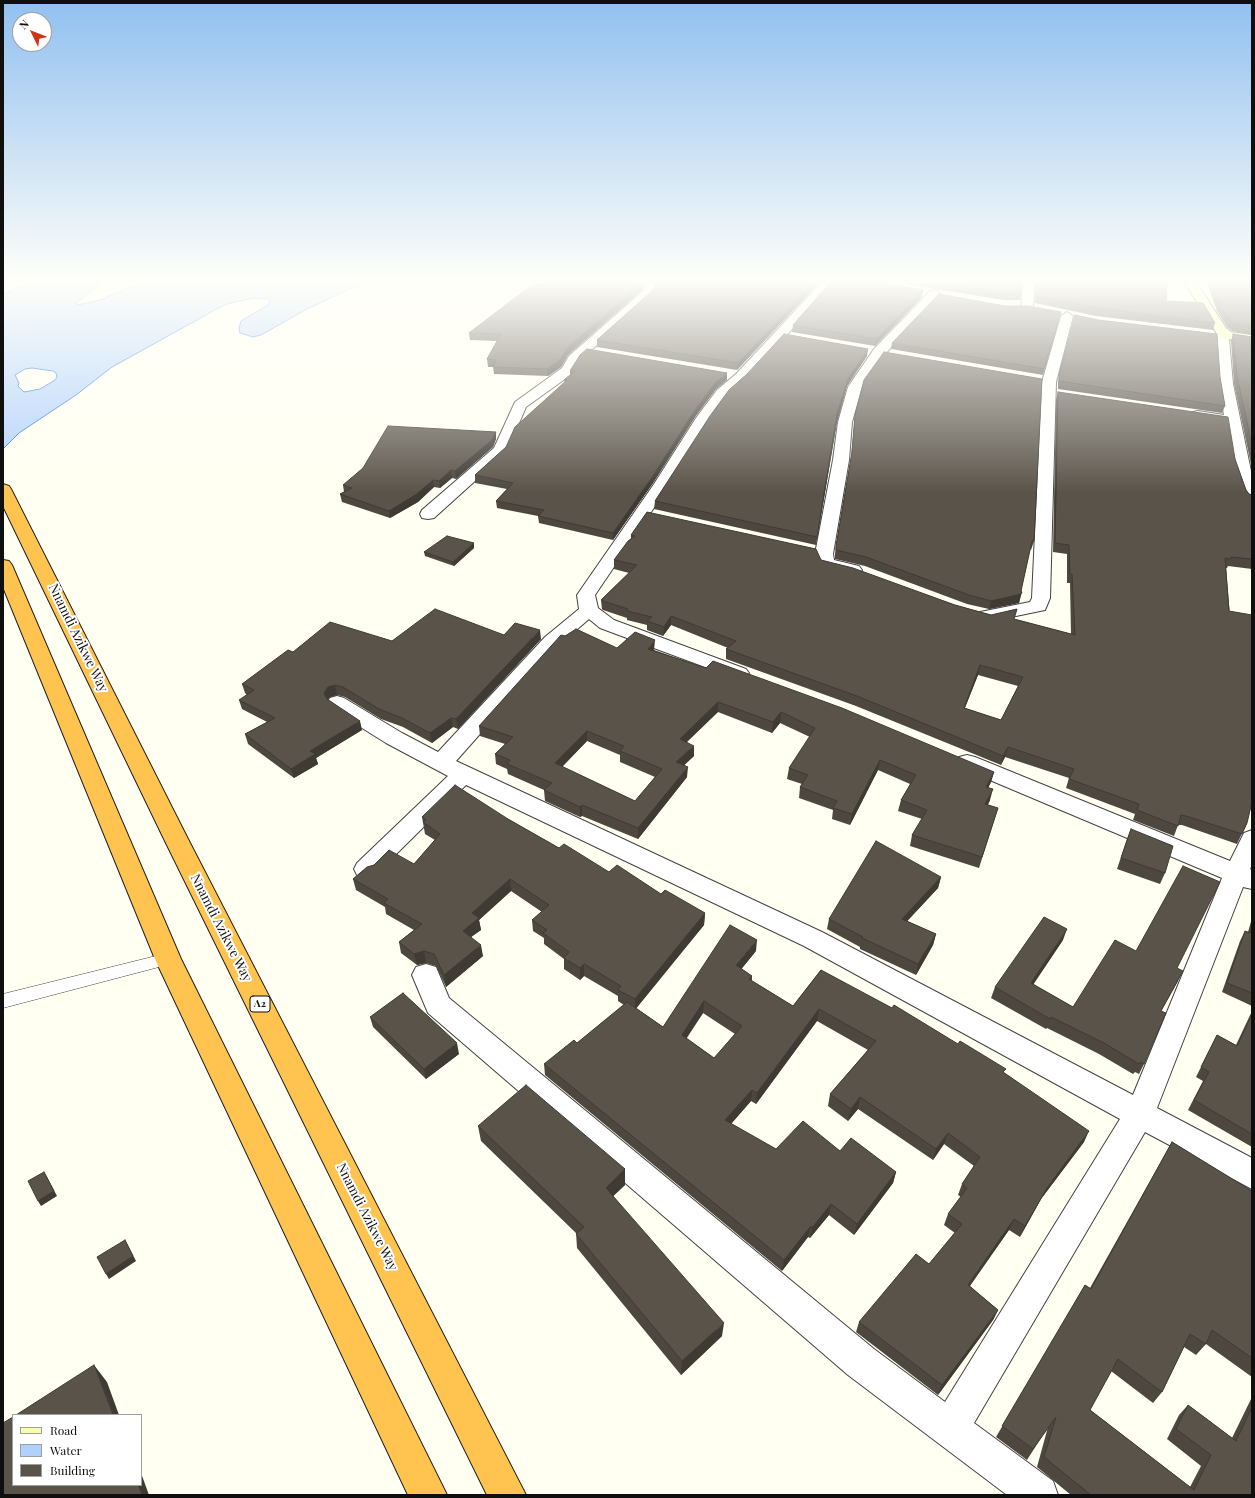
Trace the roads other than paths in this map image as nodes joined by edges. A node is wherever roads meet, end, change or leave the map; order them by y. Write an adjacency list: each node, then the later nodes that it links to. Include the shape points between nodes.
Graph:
1 (587, 353): 14 (street, via 574,359 566,371 520,405 501,450)
2 (763, 353): 9 (street)
3 (878, 353): 16 (street, via 855,387 845,422 841,460 816,552 826,563)
4 (886, 353): 7 (street)
5 (1058, 353): 18 (street, via 1048,387 1041,598 1038,606 1019,611 989,617)
6 (1225, 353): 11 (street, via 1226,384)
7 (894, 354)
8 (726, 374): 9 (street)
9 (741, 377): 17 (street, via 722,393 702,421 650,514 586,595)
10 (1187, 414): 11 (street)
11 (1237, 426): 12 (street, via 1241,467)
12 (1252, 498)
13 (9, 500): 33 (highway, Nnamdi Azikwe Way / A2)
14 (428, 514)
15 (3, 565): 26 (highway)
16 (865, 574)
17 (589, 610): 19 (street, via 607,624); 22 (street, via 552,641)
18 (974, 613)
19 (760, 680)
20 (337, 703): 22 (street)
21 (950, 755): 25 (street)
22 (452, 769): 24 (street); 29 (street, via 813,939)
23 (1252, 839): 25 (street)
24 (366, 870)
25 (1244, 877): 29 (street)
26 (168, 959): 28 (lane); 32 (highway)
27 (426, 975): 31 (street, via 438,1006 861,1362)
28 (3, 1001)
29 (1140, 1114): 30 (street); 31 (street)
30 (1252, 1174)
31 (950, 1429): 34 (street)
32 (428, 1495)
33 (507, 1495)
34 (1039, 1495)

